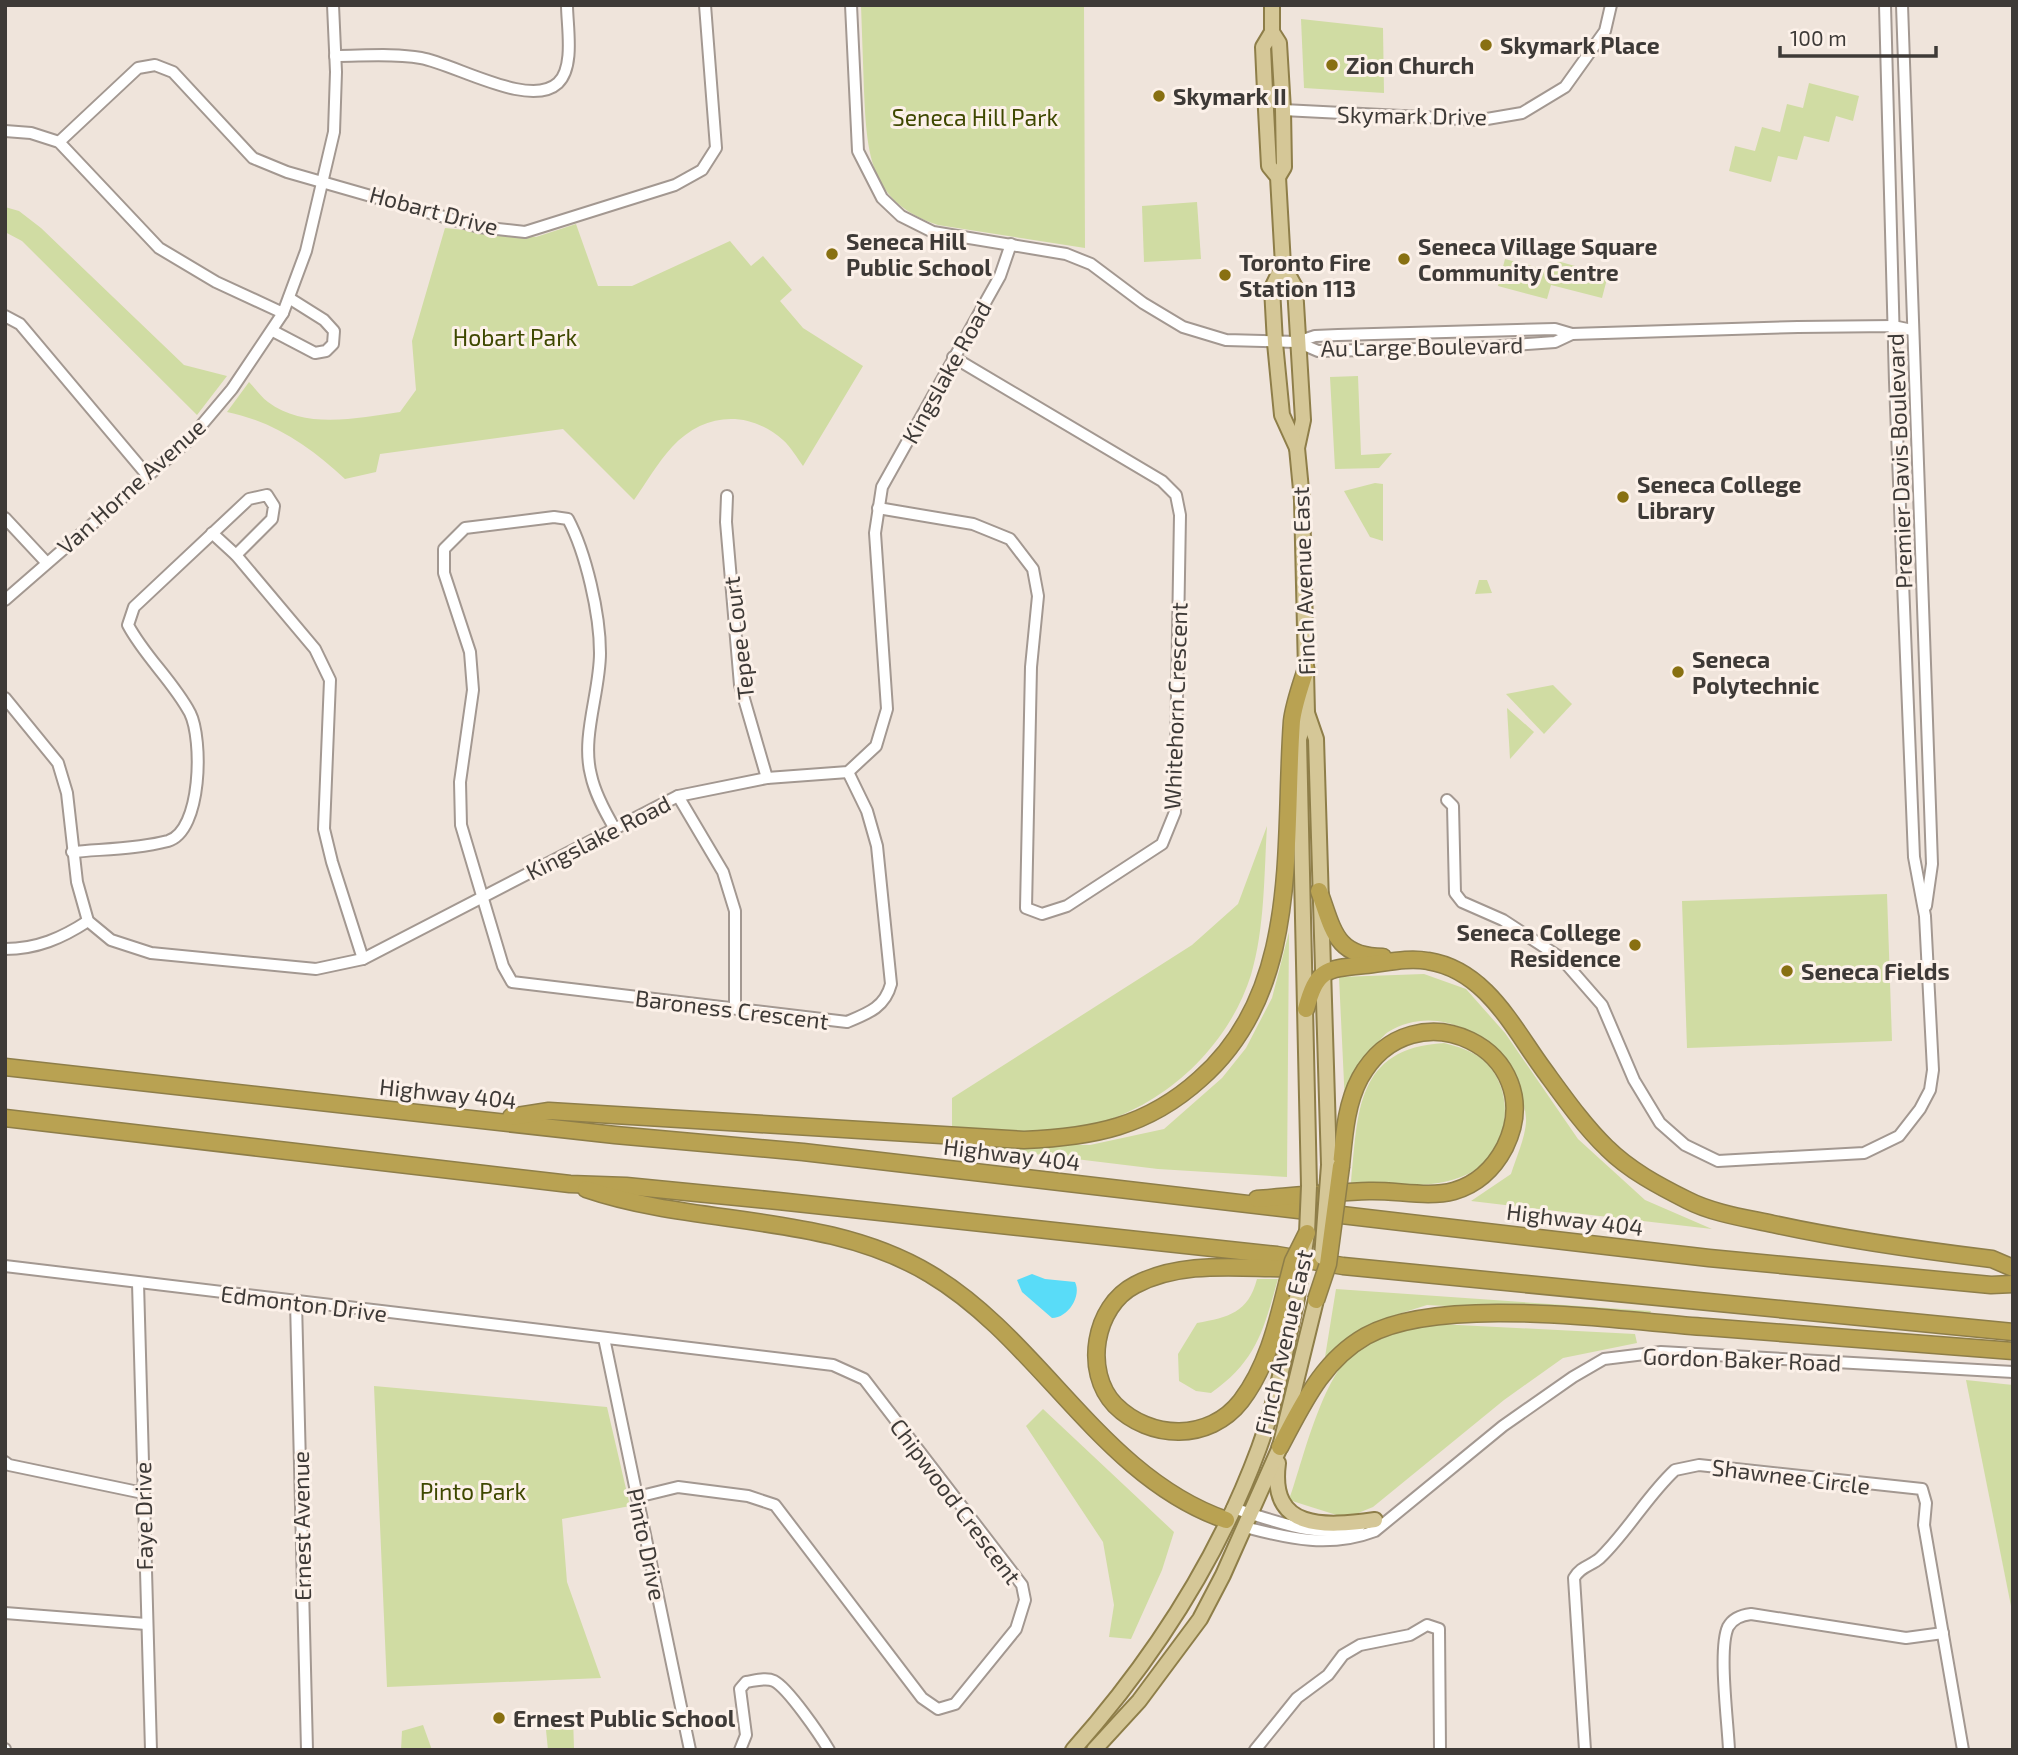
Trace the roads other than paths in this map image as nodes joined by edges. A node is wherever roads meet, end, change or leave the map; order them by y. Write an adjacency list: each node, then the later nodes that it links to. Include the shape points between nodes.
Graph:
1 (332, 5): 10 (street, Van Horne Avenue)
2 (567, 5): 10 (street, via 568,63 559,83 545,90 526,93 421,58)
3 (705, 5): 15 (street, Hobart Drive, via 716,148 702,170 675,185 525,232 479,227)
4 (851, 5): 16 (street, via 858,151 882,198 901,216 933,232)
5 (1272, 5): 9 (main road, Finch Avenue East)
6 (1611, 5): 11 (street, Skymark Drive, via 1605,31 1565,87 1522,113 1481,120)
7 (1885, 5): 21 (street, Premier Davis Boulevard)
8 (1902, 5): 22 (street, Premier Davis Boulevard)
9 (1272, 32): 11 (main road, Finch Avenue East, via 1279,43); 14 (main road, Finch Avenue East, via 1264,47 1265,101 1269,166)
10 (335, 56): 15 (street, Van Horne Avenue, via 334,132)
11 (1283, 110): 14 (main road, Finch Avenue East, via 1284,167)
12 (5, 131): 13 (street)
13 (59, 142): 15 (street, Hobart Drive, via 138,68 155,65 173,72 253,158); 19 (street, via 159,248 216,282)
14 (1278, 177): 17 (main road, Finch Avenue East)
15 (324, 180): 18 (street, Van Horne Avenue)
16 (1011, 244): 26 (street, via 1066,254 1091,264 1183,327 1226,340); 27 (street, Kingslake Road, via 1000,276)
17 (1283, 265): 25 (main road, Finch Avenue East, via 1296,287); 26 (main road, Finch Avenue East, via 1272,288)
18 (289, 298): 19 (street, Van Horne Avenue); 23 (street, via 324,320 334,331 333,344 315,353)
19 (283, 313): 23 (street, Van Horne Avenue)
20 (5, 316): 29 (street, via 20,324)
21 (1894, 326): 22 (street, Au Large Boulevard); 24 (street, Au Large Boulevard); 48 (street, Premier Davis Boulevard, via 1914,863)
22 (1912, 330): 48 (street, Premier Davis Boulevard, via 1932,864)
23 (273, 331): 29 (street, Van Horne Avenue, via 189,440)
24 (1572, 334): 25 (street, Au Large Boulevard, via 1555,329 1338,335); 25 (street, Au Large Boulevard, via 1555,342 1474,348 1318,351)
25 (1297, 342): 26 (street); 28 (main road, Finch Avenue East, via 1303,420)
26 (1275, 343): 28 (main road, Finch Avenue East, via 1282,415)
27 (953, 357): 31 (street, Kingslake Road, via 882,487); 31 (street, Whitehorn Crescent, via 1162,481 1176,495 1180,514 1175,812 1162,844 1067,905 1042,914 1026,908 1031,667 1038,596 1033,569 1010,539 973,524)
28 (1297, 449): 37 (main road, Finch Avenue East)
29 (147, 475): 35 (street, Van Horne Avenue)
30 (727, 496): 41 (street, Tepee Court, via 740,685)
31 (878, 508): 40 (street, Kingslake Road, via 875,533 887,709 876,747)
32 (5, 518): 35 (street)
33 (212, 533): 34 (street); 34 (street, via 249,499 267,495 274,506 272,519); 45 (street, via 134,607 128,625 191,715 197,743 194,807 185,830 170,841)
34 (236, 555): 51 (street, via 316,649 330,680 324,829)
35 (46, 562): 36 (street, Van Horne Avenue)
36 (5, 600)
37 (1306, 669): 39 (main road, Finch Avenue East); 58 (highway, via 1292,720 1284,868 1274,959 1264,988 1236,1041 1215,1066 1149,1115 1110,1131 1024,1140 549,1111)
38 (7, 705): 45 (street, via 58,763 67,793)
39 (1307, 713): 46 (main road, Finch Avenue East, via 1316,739); 55 (main road, Finch Avenue East, via 1299,739)
40 (848, 772): 41 (street, Kingslake Road); 54 (street, Baroness Crescent, via 877,846 891,984 887,999 848,1022)
41 (767, 778): 42 (street, Kingslake Road)
42 (678, 796): 44 (street, Kingslake Road); 54 (street, via 723,872 734,911)
43 (1447, 800): 48 (street, Premier Davis Boulevard, via 1454,814 1455,893 1561,958 1602,1005 1634,1080 1660,1123 1685,1145 1718,1161 1864,1153 1899,1136 1930,1090 1933,1070)
44 (615, 829): 47 (street, Kingslake Road); 47 (street, via 590,773 600,653 595,607 576,534 568,519 554,517 465,527 444,549 444,573 470,652 473,690 460,782 461,825)
45 (72, 852): 49 (street)
46 (1319, 891): 52 (highway, via 1341,945 1365,955); 53 (main road, Finch Avenue East)
47 (481, 897): 51 (street, Kingslake Road); 54 (street, Baroness Crescent, via 512,982)
48 (1925, 916)
49 (88, 921): 50 (street, via 63,938); 51 (street, Kingslake Road, via 111,940 151,953 316,969)
50 (5, 950)
51 (363, 959)
52 (1409, 960): 53 (highway); 65 (highway, via 1446,966 1490,996 1607,1149 1647,1179 1690,1202 1852,1241 1992,1259)
53 (1322, 973): 55 (highway, via 1313,984); 59 (main road, Finch Avenue East)
54 (735, 1008)
55 (1306, 1009): 62 (main road, Finch Avenue East, bridge)
56 (5, 1067): 58 (highway, Highway 404)
57 (5, 1118): 60 (highway)
58 (494, 1120): 61 (highway, Highway 404)
59 (1335, 1165): 61 (highway, via 1361,1077 1389,1044 1409,1034 1456,1032 1483,1047 1500,1065 1511,1086 1511,1135 1496,1164 1477,1180 1453,1191 1370,1191); 68 (highway, bridge, via 1328,1264)
60 (570, 1184): 64 (highway, via 792,1202 1264,1253); 78 (highway, via 628,1203 838,1238 930,1273 984,1312 1153,1483 1194,1507)
61 (1214, 1202): 67 (highway, Highway 404, via 1722,1259)
62 (1307, 1233): 64 (highway, bridge, via 1293,1261 1287,1284 1260,1370 1225,1418 1197,1432 1167,1432 1135,1420 1114,1403 1102,1381 1096,1354 1100,1327 1109,1309 1132,1286 1161,1274 1205,1267 1270,1269); 78 (main road, Finch Avenue East, bridge, via 1297,1298 1266,1427)
63 (5, 1266): 66 (street, Edmonton Drive)
64 (1343, 1266): 70 (highway)
65 (2013, 1268)
66 (138, 1283): 69 (street, Edmonton Drive); 76 (street, Faye Drive)
67 (2013, 1284)
68 (1316, 1300): 74 (main road, Finch Avenue East)
69 (296, 1302): 71 (street, Edmonton Drive); 86 (street, Ernest Avenue)
70 (2013, 1332)
71 (604, 1338): 77 (street, Pinto Drive); 77 (street, Chipwood Crescent, via 833,1365 864,1379 1022,1585 1025,1600 1016,1629 955,1704 938,1709 922,1698 775,1505 748,1496 678,1487)
72 (2013, 1351): 74 (highway, via 1555,1316 1429,1315 1398,1322 1343,1352 1312,1387)
73 (2013, 1372): 79 (street, Gordon Baker Road, via 1661,1352 1604,1359 1503,1426)
74 (1280, 1447): 80 (main road, Finch Avenue East); 81 (main road, via 1275,1481 1278,1497 1291,1514 1333,1525)
75 (5, 1462): 76 (street)
76 (143, 1493): 83 (street, Faye Drive)
77 (637, 1497): 87 (street, Pinto Drive)
78 (1229, 1514): 80 (main road); 90 (main road, Finch Avenue East, via 1173,1619 1116,1701)
79 (1396, 1514): 80 (street, Gordon Baker Road, via 1375,1531 1332,1542 1301,1540); 81 (street, Gordon Baker Road)
80 (1248, 1520): 81 (street, Gordon Baker Road, via 1315,1531 1348,1530); 91 (main road, Finch Avenue East, via 1200,1619 1139,1701)
81 (1375, 1520)
82 (5, 1613): 83 (street)
83 (146, 1624): 85 (street, Faye Drive)
84 (1943, 1633): 94 (street, Shawnee Circle, via 1924,1525 1926,1503 1918,1486 1896,1488 1775,1471 1682,1467 1664,1481 1632,1525 1600,1558 1582,1567 1574,1578); 95 (street, via 1906,1638 1751,1614 1738,1617 1728,1626 1725,1644); 96 (street, Shawnee Circle)
85 (151, 1750)
86 (307, 1750)
87 (690, 1750)
88 (740, 1750): 89 (street, via 747,1735 740,1689 746,1682 762,1679 774,1681 788,1693)
89 (829, 1750)
90 (1073, 1750)
91 (1094, 1750)
92 (1255, 1750): 93 (street, via 1297,1698 1328,1675 1343,1655 1360,1645 1410,1635 1427,1625 1438,1629 1441,1642 1437,1657)
93 (1440, 1750)
94 (1585, 1750)
95 (1729, 1750)
96 (1964, 1750)

